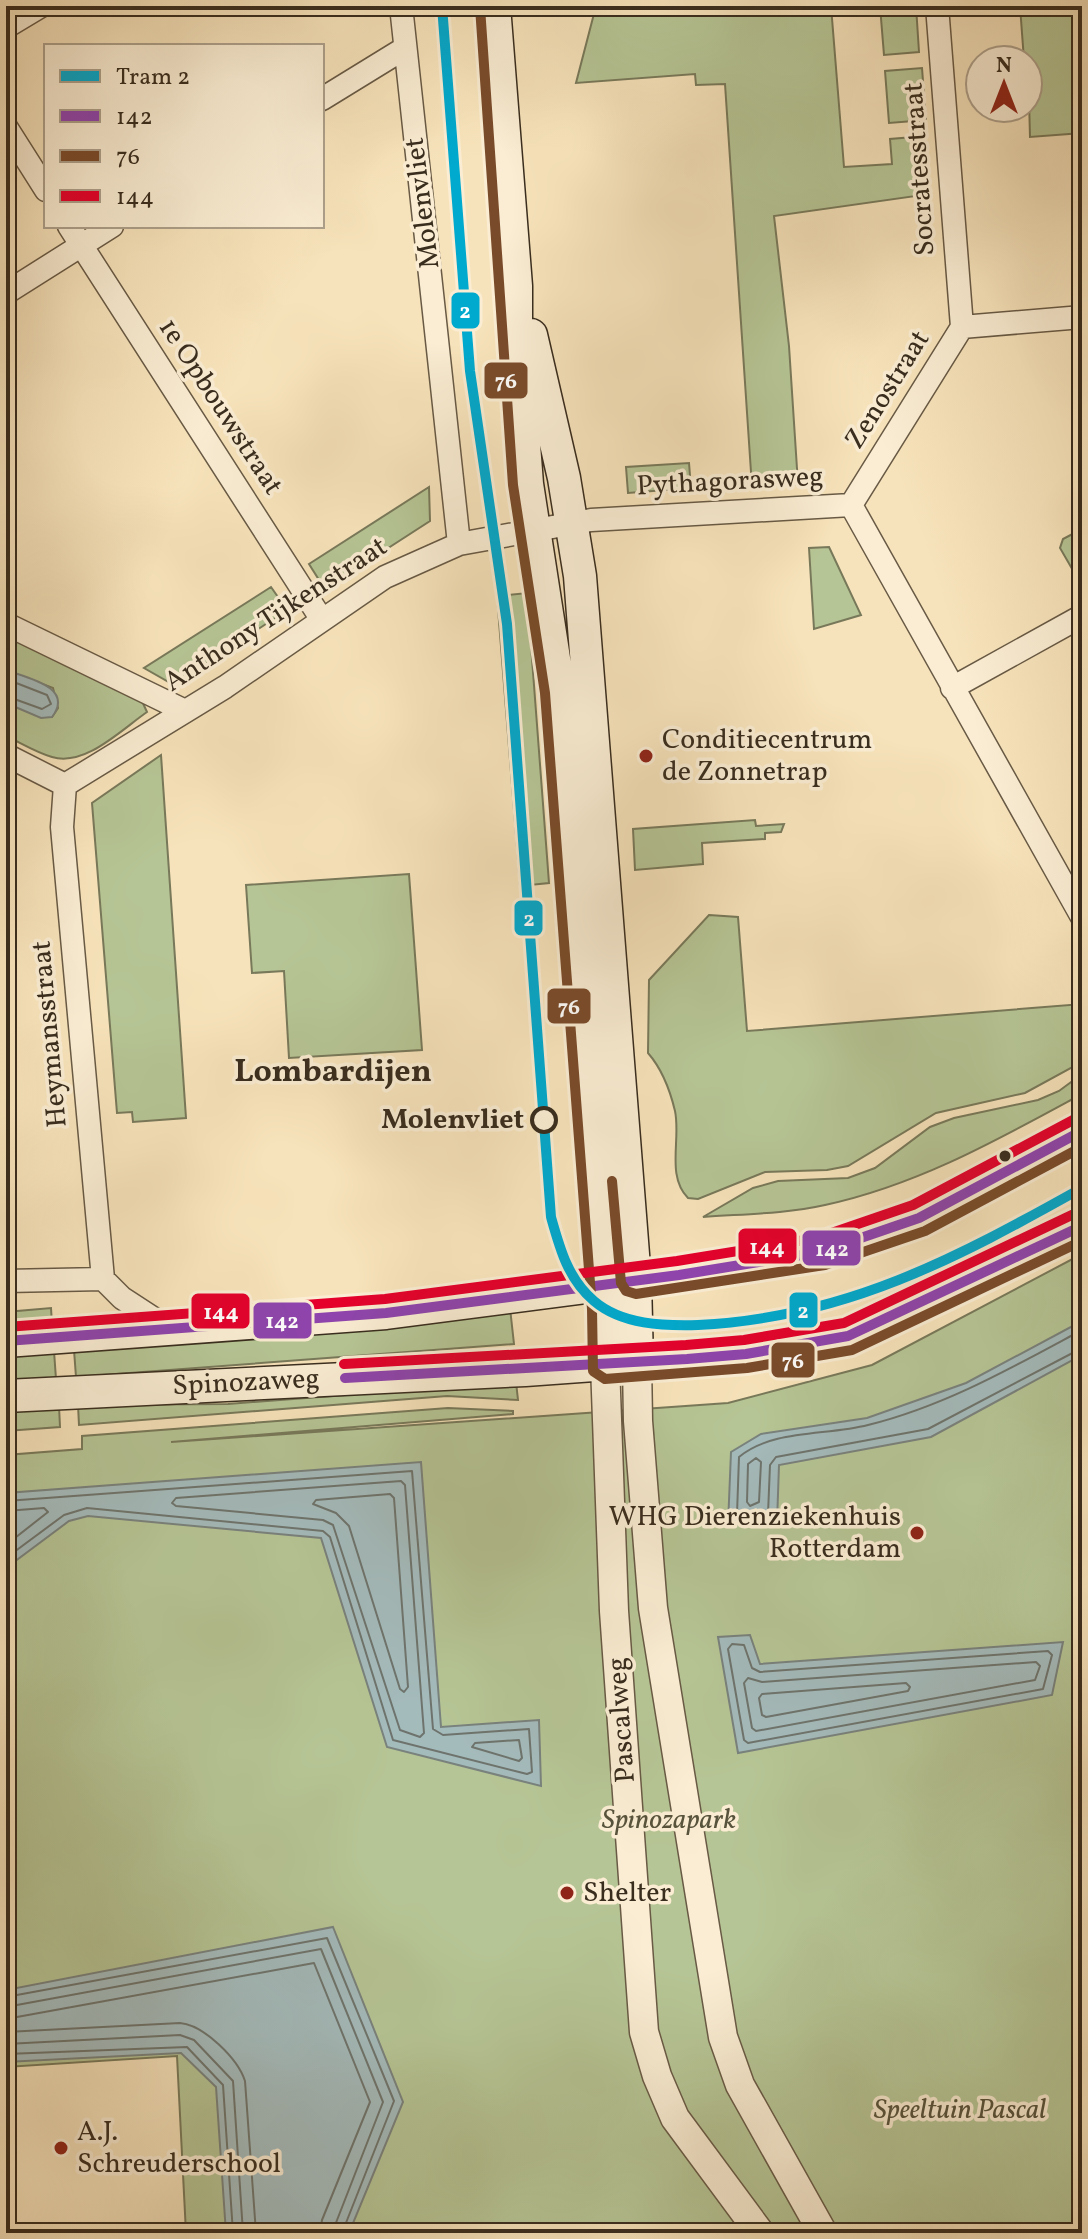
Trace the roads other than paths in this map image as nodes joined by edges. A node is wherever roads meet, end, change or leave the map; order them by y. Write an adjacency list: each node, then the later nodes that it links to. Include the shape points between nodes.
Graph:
1 (41, 6): 5 (street)
2 (401, 6): 6 (street, Molenvliet)
3 (494, 6): 12 (main road)
4 (937, 6): 15 (street, Socratesstraat)
5 (6, 27)
6 (405, 48): 7 (street); 19 (street, Molenvliet)
7 (324, 98)
8 (6, 127): 9 (street)
9 (44, 187)
10 (105, 228): 11 (street)
11 (75, 236): 13 (street); 21 (street, 1e Opbouwstraat)
12 (516, 286): 17 (main road); 18 (main road, via 517,356)
13 (6, 293)
14 (1082, 317): 15 (street, Zenostraat)
15 (962, 327): 16 (street, Zenostraat)
16 (851, 505): 17 (street, Pythagorasweg); 23 (street, Pythagorasweg)
17 (573, 522): 18 (street); 31 (main road)
18 (534, 529): 19 (street, Anthony Tijkenstraat); 33 (main road, via 559,691)
19 (459, 544): 21 (street, Anthony Tijkenstraat, via 385,577)
20 (1082, 616): 23 (street)
21 (322, 620): 24 (street, Anthony Tijkenstraat)
22 (6, 624): 24 (street)
23 (952, 688): 27 (street, Pythagorasweg)
24 (183, 710): 26 (street, Anthony Tijkenstraat)
25 (6, 755): 26 (street)
26 (65, 785): 30 (street, Heymansstraat, via 62,827)
27 (1082, 917)
28 (1082, 1131): 31 (main road, Spinozaweg, via 919,1218 820,1252)
29 (1082, 1226): 36 (main road, Spinozaweg, via 848,1336 746,1354)
30 (103, 1279): 32 (street); 34 (street, Spinozaweg)
31 (635, 1280): 33 (main road, Spinozaweg); 36 (main road)
32 (6, 1281)
33 (604, 1284): 34 (main road, Spinozaweg, via 386,1313); 37 (main road)
34 (168, 1328): 35 (main road, Spinozaweg)
35 (6, 1341)
36 (637, 1363): 37 (main road, Spinozaweg); 40 (street, Pascalweg, via 653,1608 723,2037 740,2085)
37 (605, 1365): 38 (main road, Spinozaweg); 39 (street, Pascalweg, via 614,1611 644,2032 675,2118)
38 (6, 1396)
39 (760, 2233)
40 (823, 2233)

